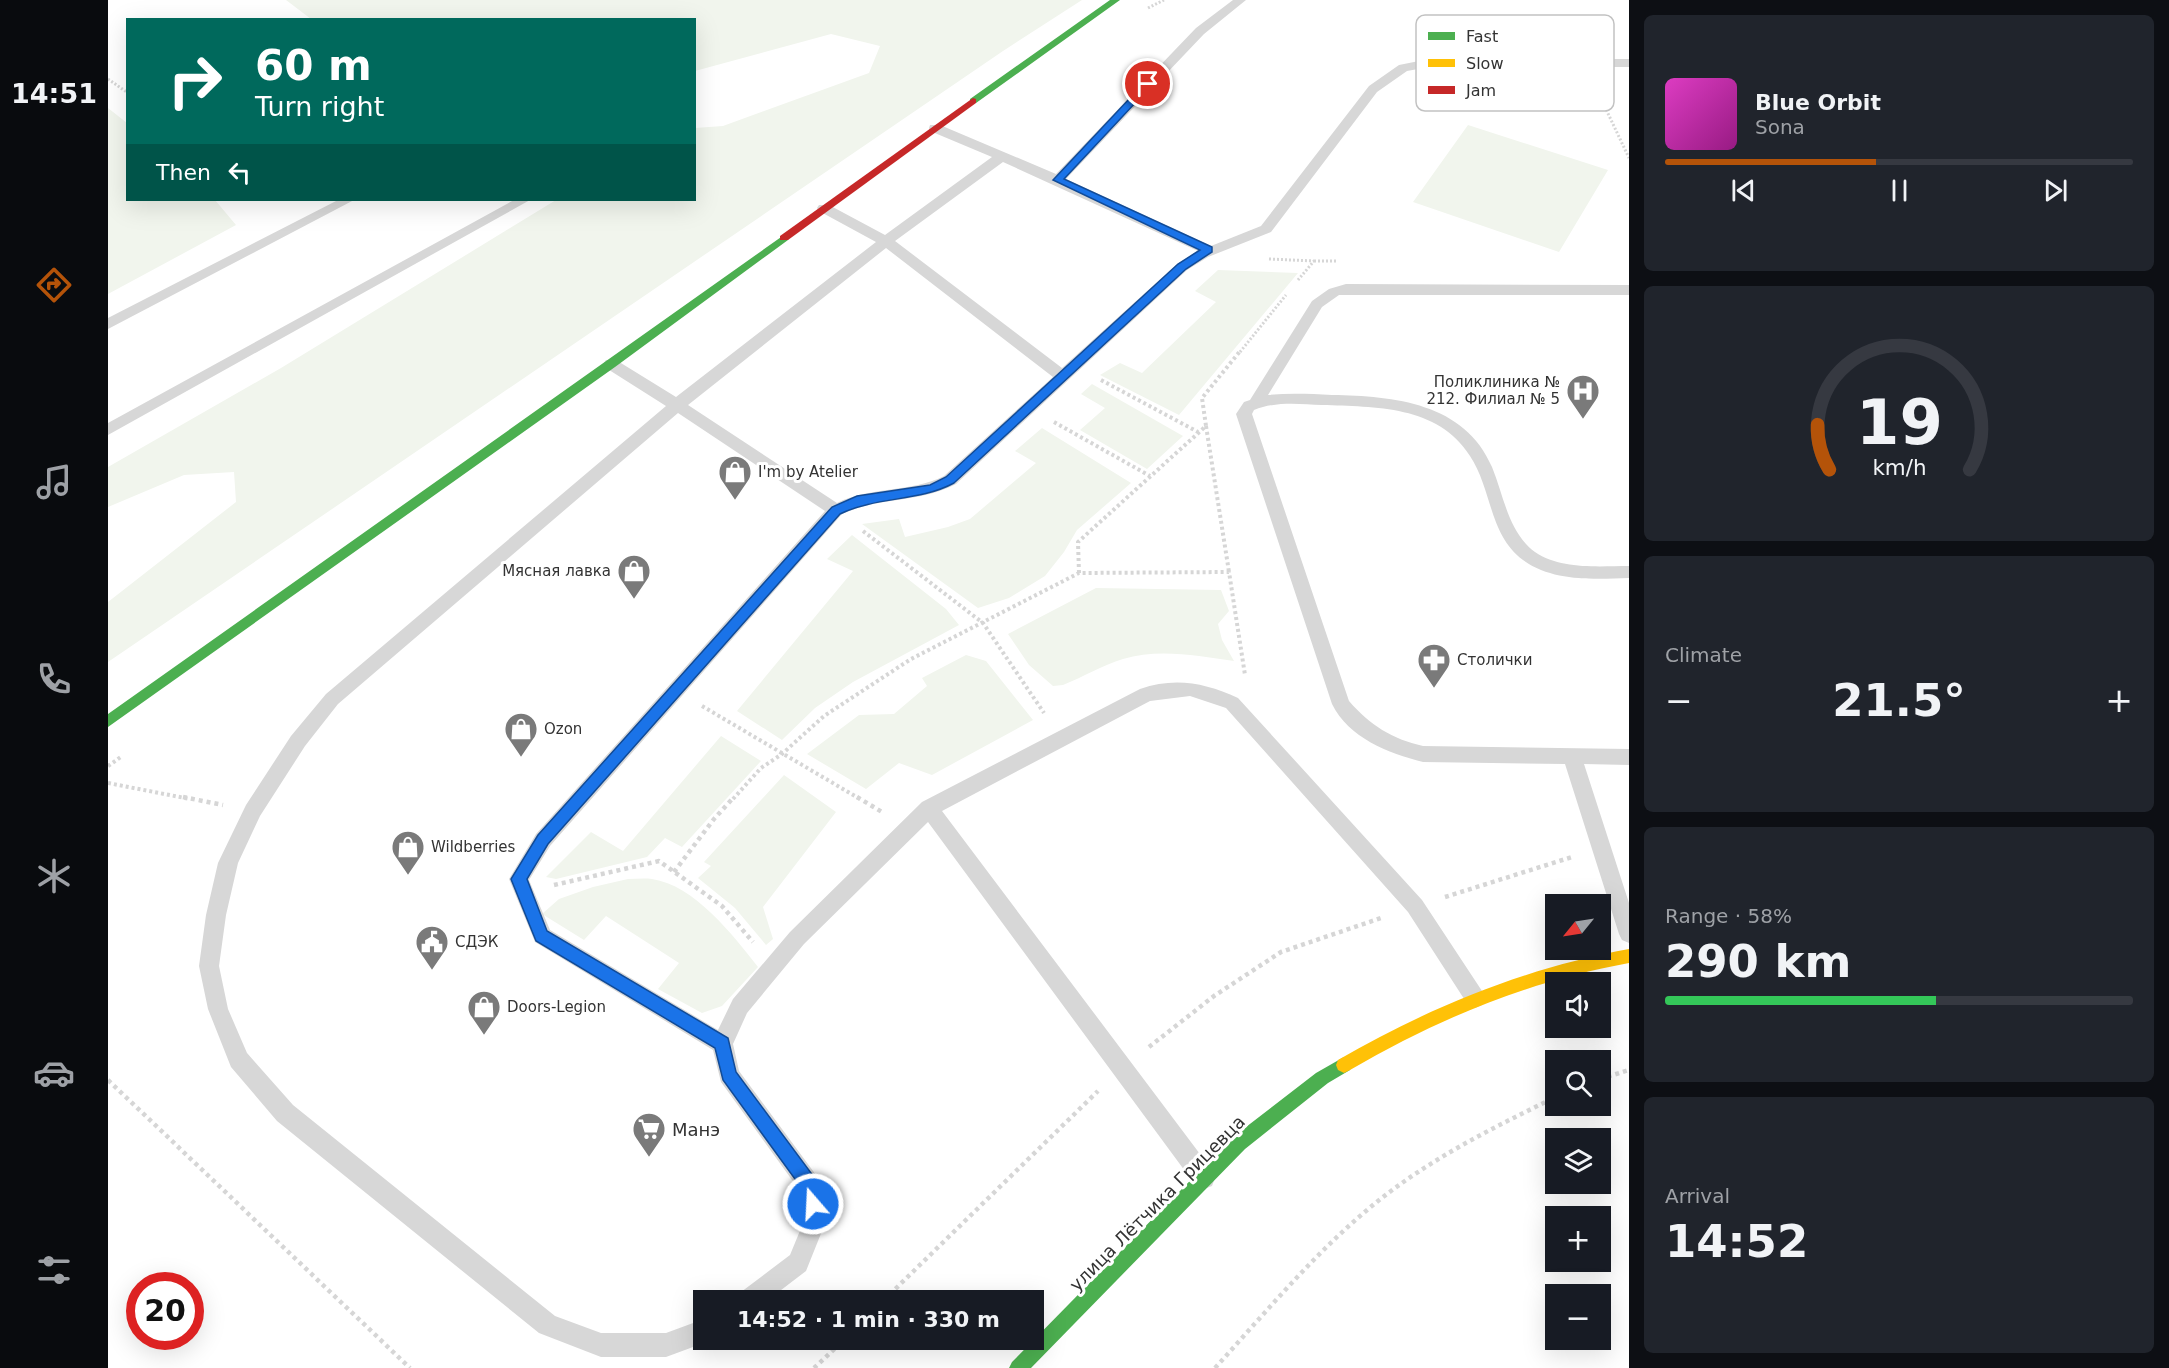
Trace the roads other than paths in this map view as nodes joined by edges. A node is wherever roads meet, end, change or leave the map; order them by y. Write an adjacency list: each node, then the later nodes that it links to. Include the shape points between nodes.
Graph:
1 (1116, 0): 4 (street)
2 (1240, 0): 6 (lane, via 1200,31)
3 (1416, 66): 11 (lane, via 1403,68 1373,89 1266,229 1248,240)
4 (935, 128): 5 (lane); 9 (street)
5 (1001, 157): 6 (lane); 10 (lane)
6 (1058, 180): 11 (lane)
7 (345, 201): 13 (lane)
8 (521, 201): 18 (lane)
9 (824, 208): 10 (lane); 14 (street)
10 (886, 241): 15 (lane); 17 (lane)
11 (1208, 249): 15 (lane, via 1182,267)
12 (1629, 290): 16 (lane, via 1340,291 1317,304)
13 (108, 324)
14 (611, 364): 17 (lane); 21 (street)
15 (1068, 371): 19 (lane, via 950,480 933,489 857,500)
16 (1256, 402): 20 (lane, via 1380,400 1430,414 1475,449 1506,529 1519,548 1555,568); 22 (lane, via 1244,414 1341,704 1355,722 1397,748 1423,754)
17 (677, 405): 19 (lane); 31 (lane, via 332,699 298,741 253,811 228,863 209,966 218,1009 239,1060 285,1113 548,1326 601,1345 666,1345)
18 (108, 430)
19 (836, 510): 28 (lane, via 543,840 519,879 542,936)
20 (1629, 572)
21 (108, 720)
22 (1572, 756): 23 (lane); 25 (lane)
23 (1629, 757)
24 (929, 808): 27 (lane, via 1146,694 1180,687 1206,690 1232,703 1416,906); 28 (lane, via 797,938 740,1006); 29 (lane)
25 (1629, 934)
26 (1629, 956): 27 (street, улица Лётчика Грицевца, via 1536,976)
27 (1475, 998): 29 (street, улица Лётчика Грицевца, via 1377,1045 1322,1078 1239,1143)
28 (722, 1044): 30 (lane, via 729,1075 811,1187 815,1221 798,1263)
29 (1204, 1178): 32 (street, улица Лётчика Грицевца)
30 (762, 1290)
31 (693, 1335)
32 (1018, 1368)

